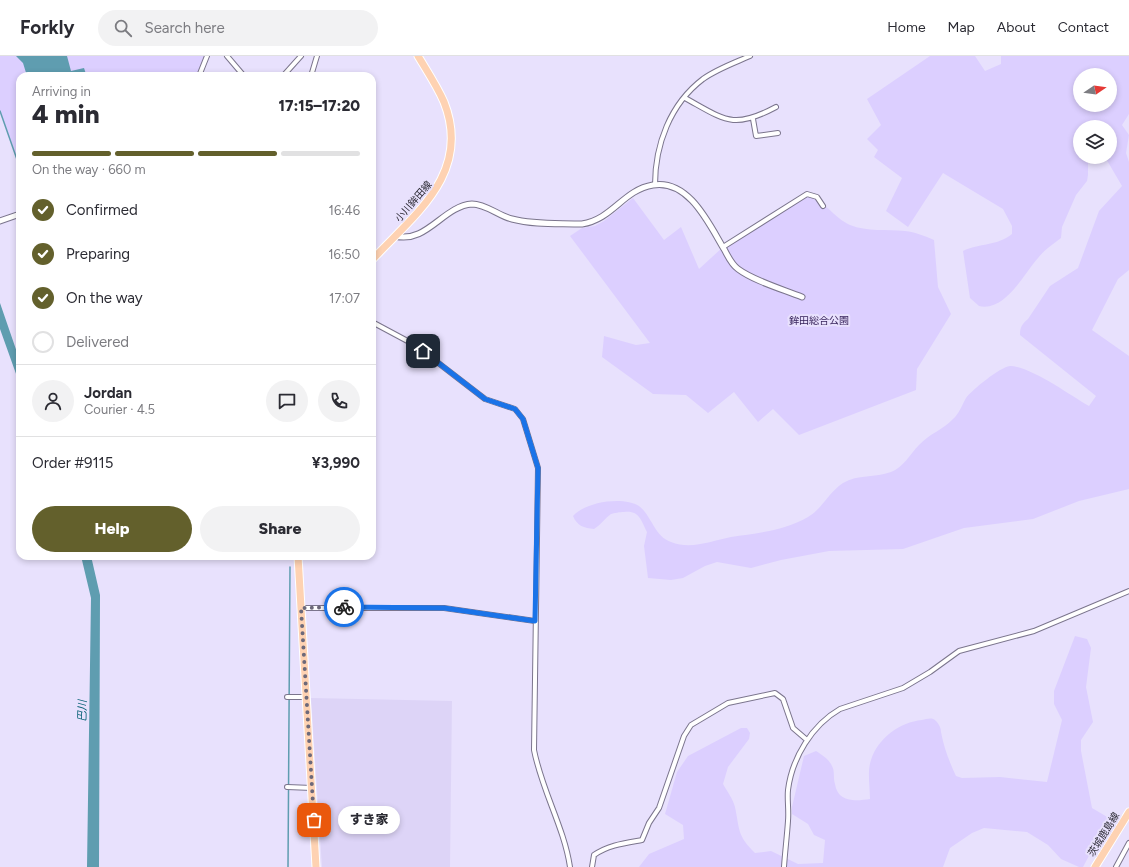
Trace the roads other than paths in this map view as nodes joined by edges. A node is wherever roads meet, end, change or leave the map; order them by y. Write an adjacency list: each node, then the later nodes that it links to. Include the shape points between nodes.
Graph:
1 (207, 56): 7 (street)
2 (227, 56): 8 (street)
3 (301, 56): 9 (street)
4 (317, 56): 10 (street)
5 (418, 56): 19 (main road, 小川鉾田線, via 441,95 446,109 450,128 450,150 445,173 437,188)
6 (750, 56): 11 (street, via 710,75 697,84)
7 (201, 72)
8 (241, 72)
9 (287, 72)
10 (312, 72)
11 (685, 98): 13 (street, via 727,119); 15 (street, via 672,114 660,141 655,167)
12 (776, 107): 13 (street)
13 (753, 119): 14 (street, via 756,136)
14 (778, 133)
15 (655, 185): 19 (street, via 630,194 600,219 582,224 526,222 472,204 456,209 426,230 406,237); 20 (street, via 680,191 686,196 699,208)
16 (823, 206): 20 (street, via 817,197 807,194)
17 (16, 216): 18 (street)
18 (0, 222)
19 (395, 236): 21 (main road, 小川鉾田線)
20 (723, 247): 22 (street, via 736,268)
21 (376, 256)
22 (802, 297)
23 (376, 324): 27 (street, via 415,345 485,399 515,409 523,419 538,468)
24 (298, 560): 26 (main road)
25 (1129, 591): 30 (street, via 1034,631 959,652 903,688 831,715 820,723)
26 (301, 608): 27 (street, via 444,608); 29 (main road)
27 (535, 621): 36 (street, via 534,750 538,771 564,841)
28 (289, 697): 29 (street)
29 (306, 697): 32 (main road)
30 (807, 740): 37 (street, via 792,728 783,699 775,693 728,703 716,712 699,719 686,731 659,808 642,840 601,850 594,855); 38 (street, via 791,774 788,790)
31 (288, 787): 32 (street)
32 (312, 788): 35 (main road)
33 (1129, 812): 39 (main road, 茨城鹿島線)
34 (1129, 843): 40 (street)
35 (316, 867)
36 (570, 867)
37 (592, 867)
38 (784, 867)
39 (1095, 867)
40 (1116, 867)

